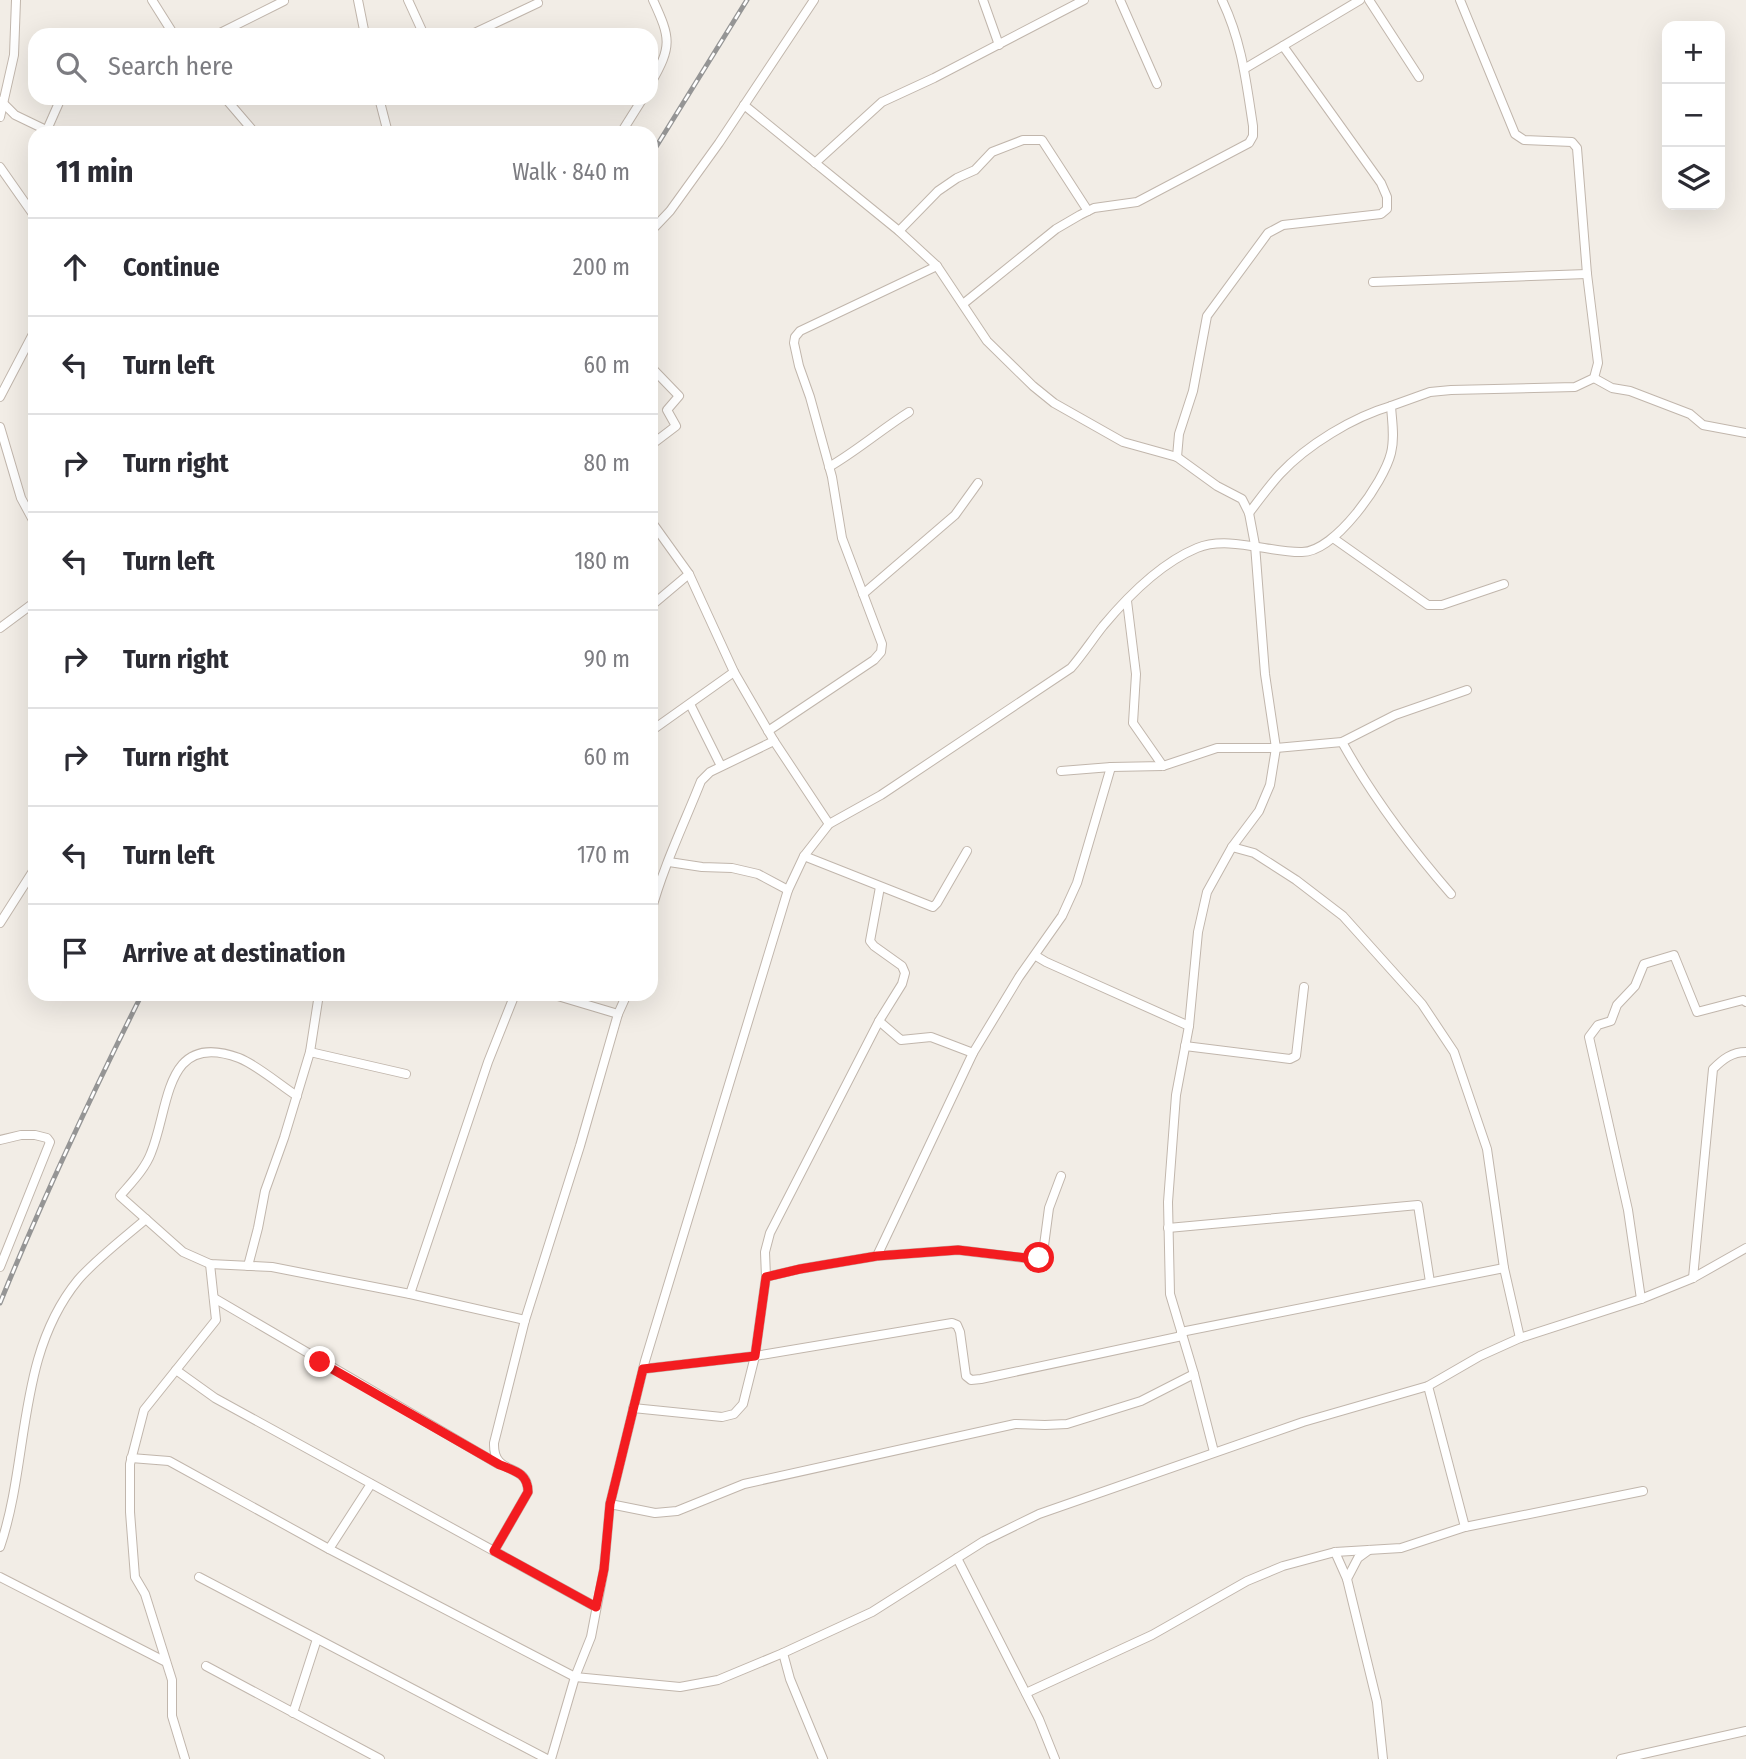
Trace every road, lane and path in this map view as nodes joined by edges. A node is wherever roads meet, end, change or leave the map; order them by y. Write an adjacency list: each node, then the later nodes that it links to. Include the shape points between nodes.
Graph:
1 (16, 0): 27 (street, via 15,55)
2 (152, 0): 16 (street)
3 (358, 0): 18 (street)
4 (408, 0): 19 (street)
5 (653, 0): 24 (street, via 665,26 667,55)
6 (814, 0): 32 (street)
7 (983, 0): 21 (street)
8 (1084, 0): 21 (street)
9 (1120, 0): 26 (street)
10 (1222, 0): 23 (street, via 1235,27)
11 (1360, 0): 22 (street)
12 (1369, 0): 25 (street)
13 (1460, 0): 46 (street, via 1515,134 1524,140 1572,142 1577,148)
14 (284, 1): 17 (street)
15 (538, 3): 20 (street)
16 (170, 28)
17 (230, 28)
18 (364, 28)
19 (421, 28)
20 (485, 28)
21 (999, 45): 39 (street, via 882,102)
22 (1283, 46): 23 (street); 58 (street, via 1381,183 1387,209 1381,215 1283,225 1268,233 1207,316)
23 (1244, 69): 42 (street, via 1253,126 1249,143 1137,202)
24 (658, 71)
25 (1419, 77)
26 (1157, 84)
27 (2, 102): 33 (street); 34 (street)
28 (58, 105): 35 (street)
29 (231, 105): 36 (street)
30 (381, 105): 37 (street)
31 (639, 105): 38 (street)
32 (744, 105): 39 (street); 43 (street)
33 (0, 117)
34 (35, 126)
35 (50, 126)
36 (249, 126)
37 (386, 126)
38 (625, 126)
39 (815, 163): 44 (street)
40 (0, 167): 41 (street)
41 (28, 207)
42 (1088, 211): 44 (street, via 1042,140 1023,140 992,152 975,170 938,191); 48 (street, via 1056,229)
43 (658, 224)
44 (899, 231): 45 (street)
45 (937, 266): 48 (street); 59 (street, via 795,337)
46 (1587, 274): 47 (street); 51 (street, via 1598,363)
47 (1373, 282)
48 (963, 304): 58 (street, via 987,341 1055,403 1123,442)
49 (28, 343): 52 (street)
50 (658, 374): 57 (street, via 679,396 667,410 676,426)
51 (1594, 378): 53 (street, via 1575,387 1451,390); 56 (street, via 1690,414 1703,425)
52 (0, 397)
53 (1391, 406): 62 (street, via 1350,422 1303,454 1280,473); 64 (street, via 1394,439 1384,472 1361,508)
54 (909, 412): 59 (street)
55 (0, 427): 61 (street)
56 (1746, 433)
57 (658, 440)
58 (1177, 457): 62 (street, via 1242,499)
59 (829, 467): 68 (street, via 842,538)
60 (978, 483): 68 (street, via 955,515)
61 (28, 511)
62 (1248, 513): 65 (street)
63 (658, 531): 66 (street)
64 (1333, 538): 65 (street, via 1304,553); 67 (street, via 1428,605 1442,605)
65 (1255, 545): 70 (street, via 1198,548 1167,564); 80 (street)
66 (689, 574): 69 (street); 73 (street)
67 (1504, 583)
68 (863, 594): 77 (street, via 881,652)
69 (658, 600)
70 (1127, 601): 82 (street, via 1136,674 1133,723); 85 (street, via 1071,668 881,795)
71 (28, 607): 72 (street)
72 (0, 628)
73 (734, 672): 75 (street); 77 (street)
74 (1466, 690): 79 (street, via 1395,715)
75 (690, 704): 76 (street); 81 (street)
76 (658, 727)
77 (768, 731): 78 (street)
78 (774, 741): 81 (street); 85 (street)
79 (1342, 742): 80 (street); 96 (street, via 1360,774)
80 (1276, 748): 82 (street, via 1217,748); 86 (street, via 1270,785 1259,811)
81 (721, 766): 89 (street, via 701,781)
82 (1163, 766): 83 (street)
83 (1111, 767): 84 (street); 98 (street, via 1077,883)
84 (1060, 771)
85 (829, 824): 88 (street)
86 (1232, 847): 107 (street, via 1207,892); 123 (street, via 1254,853 1343,916 1422,1004 1454,1052 1487,1149)
87 (967, 851): 93 (street, via 933,907)
88 (804, 856): 93 (street); 95 (street)
89 (669, 862): 91 (street); 95 (street, via 758,874)
90 (658, 876): 91 (street)
91 (661, 877): 94 (street)
92 (28, 879): 97 (street)
93 (880, 887): 106 (street, via 870,941 902,966 905,974)
94 (658, 888)
95 (788, 890): 134 (street)
96 (1451, 894)
97 (0, 923)
98 (1036, 956): 107 (street); 111 (street)
99 (1304, 987): 108 (street, via 1296,1056 1290,1059)
100 (318, 1001): 109 (street)
101 (512, 1001): 127 (street)
102 (574, 1001): 105 (street)
103 (624, 1001): 105 (street)
104 (1746, 1002): 129 (street, via 1698,1012 1674,955 1644,964 1611,1021 1598,1025 1589,1037 1628,1210)
105 (618, 1014): 130 (street)
106 (879, 1021): 111 (street, via 901,1040 931,1037); 124 (street, via 770,1233)
107 (1189, 1026): 108 (street)
108 (1185, 1046): 117 (street, via 1176,1095)
109 (310, 1052): 112 (street); 113 (street)
110 (1746, 1052): 125 (street, via 1724,1058 1713,1069)
111 (973, 1053): 119 (street)
112 (406, 1074)
113 (297, 1096): 116 (street, via 240,1058 204,1052 179,1066 150,1155 120,1196); 121 (street, via 265,1191)
114 (0, 1140): 122 (street, via 35,1135 50,1142)
115 (1061, 1176): 119 (street, via 1039,1258 958,1250)
116 (146, 1219): 120 (street, via 183,1252); 146 (street, via 78,1280 48,1327 31,1385 9,1520)
117 (1168, 1228): 126 (street, via 1418,1205); 131 (street, via 1170,1294)
118 (1746, 1248): 125 (street)
119 (877, 1256): 124 (street)
120 (210, 1264): 121 (street); 128 (street)
121 (248, 1266): 127 (street)
122 (0, 1267)
123 (1504, 1268): 126 (street); 132 (street)
124 (766, 1277): 133 (street)
125 (1693, 1279): 129 (street)
126 (1430, 1282): 131 (street)
127 (410, 1294): 130 (street)
128 (214, 1298): 135 (street, via 216,1320); 141 (street)
129 (1641, 1299): 132 (street)
130 (525, 1320): 141 (street, via 494,1443)
131 (1182, 1334): 133 (street, via 971,1380 966,1376 960,1332 952,1323); 136 (street)
132 (1520, 1338): 137 (street)
133 (755, 1356): 134 (street); 138 (street, via 743,1404 734,1414 722,1417)
134 (643, 1369): 138 (street)
135 (176, 1370): 140 (street, via 144,1410); 142 (street, via 215,1398)
136 (1194, 1374): 139 (street); 144 (street, via 1141,1401 1067,1423 1016,1423 756,1481 677,1511 655,1513)
137 (1428, 1386): 139 (street); 145 (street)
138 (633, 1408): 144 (street)
139 (1214, 1452): 151 (street, via 1039,1514)
140 (131, 1458): 147 (street, via 169,1461); 158 (street, via 135,1577 145,1594)
141 (500, 1465): 149 (street, via 521,1473 528,1492)
142 (371, 1484): 147 (street); 149 (street)
143 (1643, 1491): 145 (street)
144 (610, 1504): 155 (street)
145 (1465, 1527): 148 (street, via 1401,1548)
146 (0, 1546)
147 (329, 1549): 160 (street)
148 (1369, 1550): 150 (street); 154 (street, via 1358,1558)
149 (494, 1551): 155 (street)
150 (1335, 1552): 154 (street); 161 (street, via 1247,1581 1152,1635)
151 (957, 1558): 157 (street, via 872,1612); 161 (street)
152 (0, 1577): 158 (street)
153 (199, 1577): 156 (street)
154 (1347, 1579): 169 (street, via 1377,1702)
155 (596, 1607): 160 (street, via 591,1636)
156 (317, 1639): 162 (street); 166 (street)
157 (783, 1653): 160 (street, via 718,1680 680,1687); 167 (street)
158 (166, 1662): 164 (street, via 172,1680 172,1716)
159 (206, 1666): 162 (street)
160 (575, 1677): 166 (street)
161 (1026, 1693): 168 (street)
162 (293, 1713): 165 (street)
163 (1746, 1731): 170 (street)
164 (185, 1759)
165 (380, 1759)
166 (549, 1759)
167 (822, 1759)
168 (1055, 1759)
169 (1384, 1759)
170 (1621, 1759)

